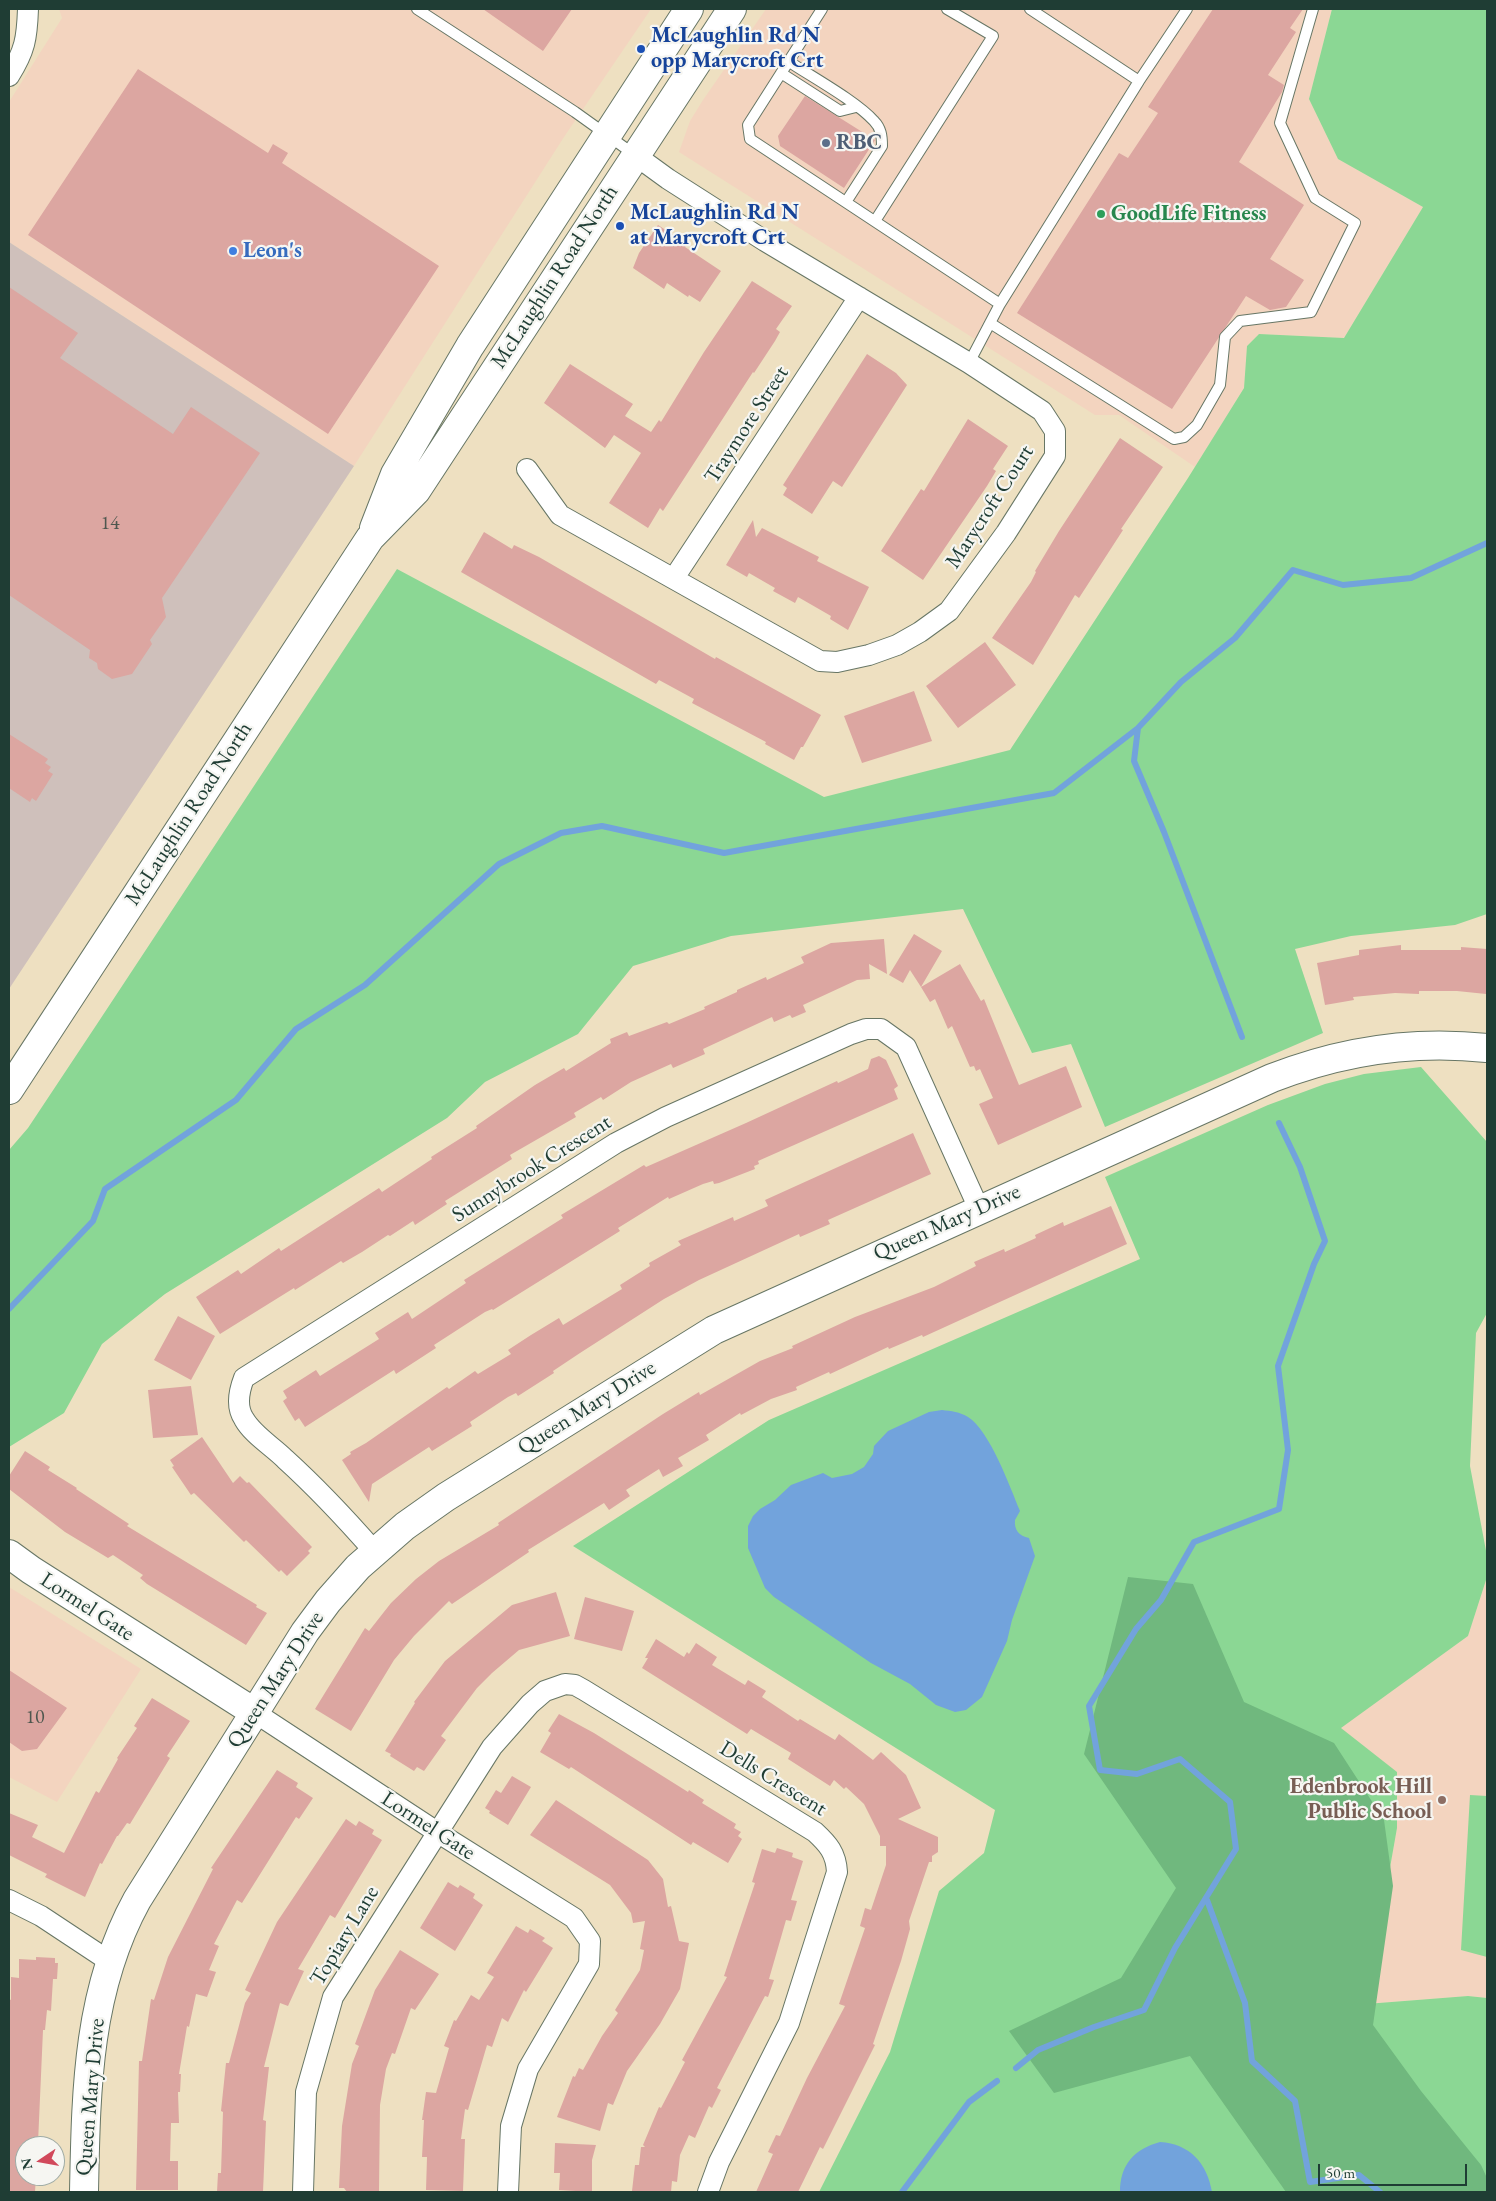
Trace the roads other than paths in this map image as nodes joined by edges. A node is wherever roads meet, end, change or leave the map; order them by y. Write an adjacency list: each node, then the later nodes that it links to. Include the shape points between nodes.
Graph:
1 (28, 9): 12 (street, via 27,36)
2 (417, 9): 15 (lane)
3 (689, 9): 15 (street, McLaughlin Road North)
4 (732, 9): 16 (street, McLaughlin Road North)
5 (822, 9): 10 (lane)
6 (947, 9): 18 (lane, via 993,36)
7 (1030, 9): 13 (lane)
8 (1187, 9): 13 (lane)
9 (1313, 9): 21 (lane, via 1280,123 1316,198 1355,223 1311,312 1240,322 1226,336 1220,384 1197,425 1184,438 1174,439)
10 (788, 61): 11 (lane); 14 (lane)
11 (781, 73): 14 (lane, via 840,111); 17 (lane, via 748,125 750,139)
12 (9, 76)
13 (1139, 82): 20 (lane)
14 (856, 107): 17 (lane, via 874,120 882,146)
15 (607, 135): 16 (lane); 24 (street, McLaughlin Road North, via 465,354 395,474)
16 (635, 155): 19 (street, Marycroft Court, via 757,236); 24 (street, McLaughlin Road North, via 416,491)
17 (846, 202): 18 (lane)
18 (875, 221): 20 (lane)
19 (859, 297): 22 (street, Marycroft Court); 25 (street, Traymore Street)
20 (1000, 304): 21 (lane)
21 (990, 323): 22 (lane)
22 (968, 363): 25 (street, Marycroft Court, via 1042,411 1055,431 1055,456 1006,533 949,611 897,645 869,656 837,662 820,661)
23 (527, 469): 25 (street, Marycroft Court, via 560,515)
24 (370, 538): 27 (street, McLaughlin Road North)
25 (674, 578)
26 (1487, 1048): 28 (street, Queen Mary Drive, via 1413,1046 1374,1050 1316,1063 1272,1078)
27 (9, 1090)
28 (978, 1209): 29 (street, Queen Mary Drive, via 714,1330 446,1497); 29 (street, Sunnybrook Crescent, via 906,1047 881,1029 851,1034 616,1143 244,1378 239,1391 240,1406 242,1417 250,1428 286,1460)
29 (374, 1551): 32 (street, Queen Mary Drive, via 316,1617)
30 (9, 1554): 31 (street, Lormel Gate)
31 (20, 1564): 32 (street, Lormel Gate)
32 (254, 1712): 33 (street, Lormel Gate); 35 (street, Queen Mary Drive, via 137,1900 120,1931)
33 (437, 1832): 37 (street, Topiary Lane, via 333,1997 306,2092); 38 (street, Lormel Gate, via 574,1918 590,1941 589,1964 528,2069 511,2126); 39 (street, Dells Crescent, via 492,1746 545,1691 565,1684 575,1685 608,1704 829,1844 836,1859 837,1872 789,2023 719,2162)
34 (9, 1900): 35 (street, via 41,1916)
35 (109, 1961): 36 (street, Queen Mary Drive, via 94,2024 85,2105)
36 (84, 2192)
37 (303, 2192)
38 (508, 2192)
39 (708, 2192)

